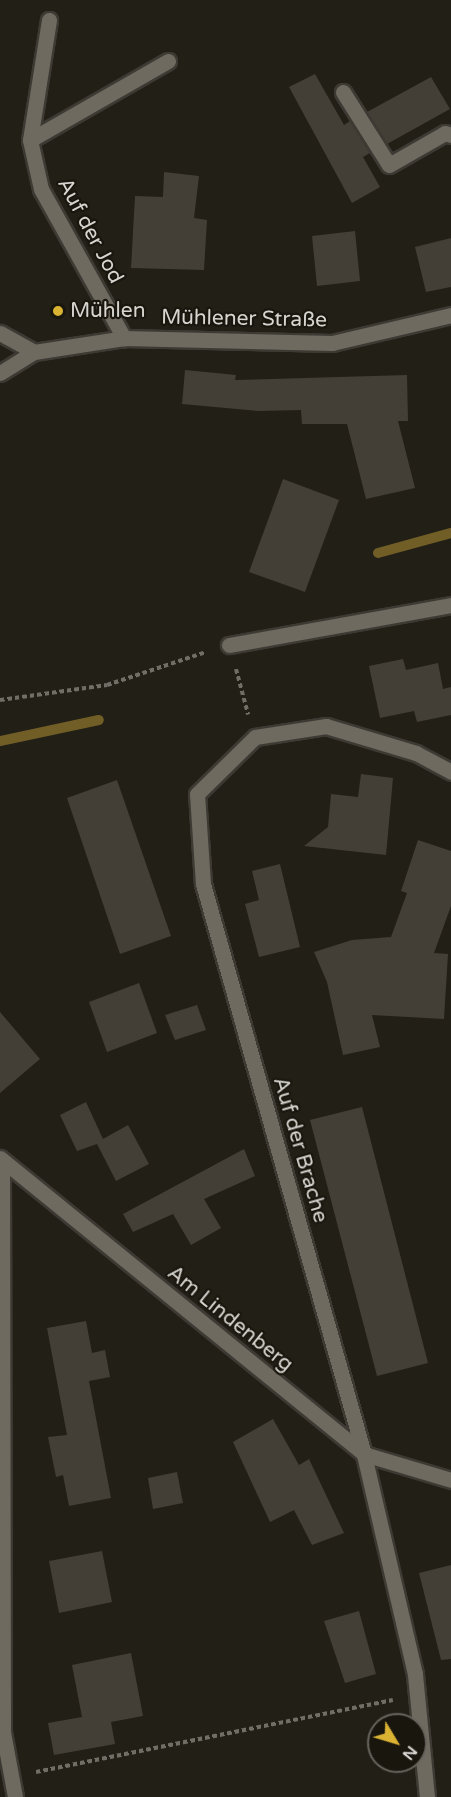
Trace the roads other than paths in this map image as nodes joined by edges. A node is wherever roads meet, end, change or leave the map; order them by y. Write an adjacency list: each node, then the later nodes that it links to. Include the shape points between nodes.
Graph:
1 (49, 20): 5 (street, Auf der Jod)
2 (168, 61): 5 (street)
3 (343, 92): 4 (street, via 389,165 445,133)
4 (451, 135)
5 (30, 140): 8 (street, Auf der Jod, via 41,189)
6 (451, 315): 8 (street, Mühlener Straße, via 332,343)
7 (0, 333): 9 (street)
8 (124, 338): 9 (street, Mühlener Straße)
9 (34, 352): 10 (street, Mühlener Straße)
10 (0, 373)
11 (451, 605): 12 (street)
12 (229, 645)
13 (451, 772): 15 (street, Auf der Brache, via 416,753 326,726 255,737 197,794 203,884)
14 (1, 1160): 15 (street, Am Lindenberg); 17 (street)
15 (364, 1454): 16 (street, Am Lindenberg); 19 (street, Auf der Brache, via 417,1695)
16 (451, 1480)
17 (2, 1492): 18 (street, via 3,1732)
18 (15, 1797)
19 (428, 1797)

